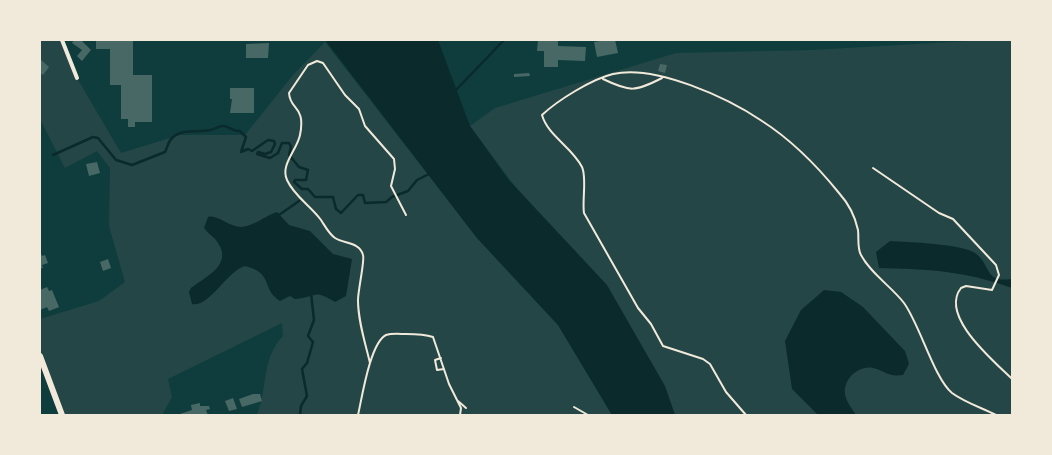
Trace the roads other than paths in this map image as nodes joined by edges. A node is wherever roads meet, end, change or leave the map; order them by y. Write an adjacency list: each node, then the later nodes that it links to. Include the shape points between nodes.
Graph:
1 (62, 40): 2 (street)
2 (77, 78)
3 (662, 78): 4 (lane, via 641,72 613,74); 4 (lane, via 635,90 627,90); 22 (lane, via 712,94 762,120 818,170 840,193 853,213 863,258 904,303 944,383 954,394)
4 (603, 79): 21 (lane, via 581,88 545,112 543,120 574,154 583,169 584,213 663,346 710,364 726,392)
5 (873, 168): 13 (lane, via 958,224 996,265 998,277 992,290 961,288 956,300 957,312 972,338)
6 (406, 215): 9 (lane, via 391,186 394,159 364,126 359,109 323,63 317,61 308,65 288,93 302,118 298,147 284,173 290,185 334,238 358,247 363,254 358,300)
7 (40, 356): 17 (highway)
8 (441, 358): 9 (lane, via 433,337 392,334 379,342); 10 (lane); 11 (lane, via 435,360)
9 (370, 363): 18 (lane)
10 (442, 364): 11 (lane); 12 (lane)
11 (436, 365): 12 (lane, via 437,370)
12 (444, 369): 14 (lane)
13 (1012, 379)
14 (458, 400): 16 (lane); 19 (lane)
15 (574, 407): 20 (lane)
16 (466, 408)
17 (62, 415)
18 (358, 415)
19 (460, 415)
20 (588, 415)
21 (746, 415)
22 (996, 415)

